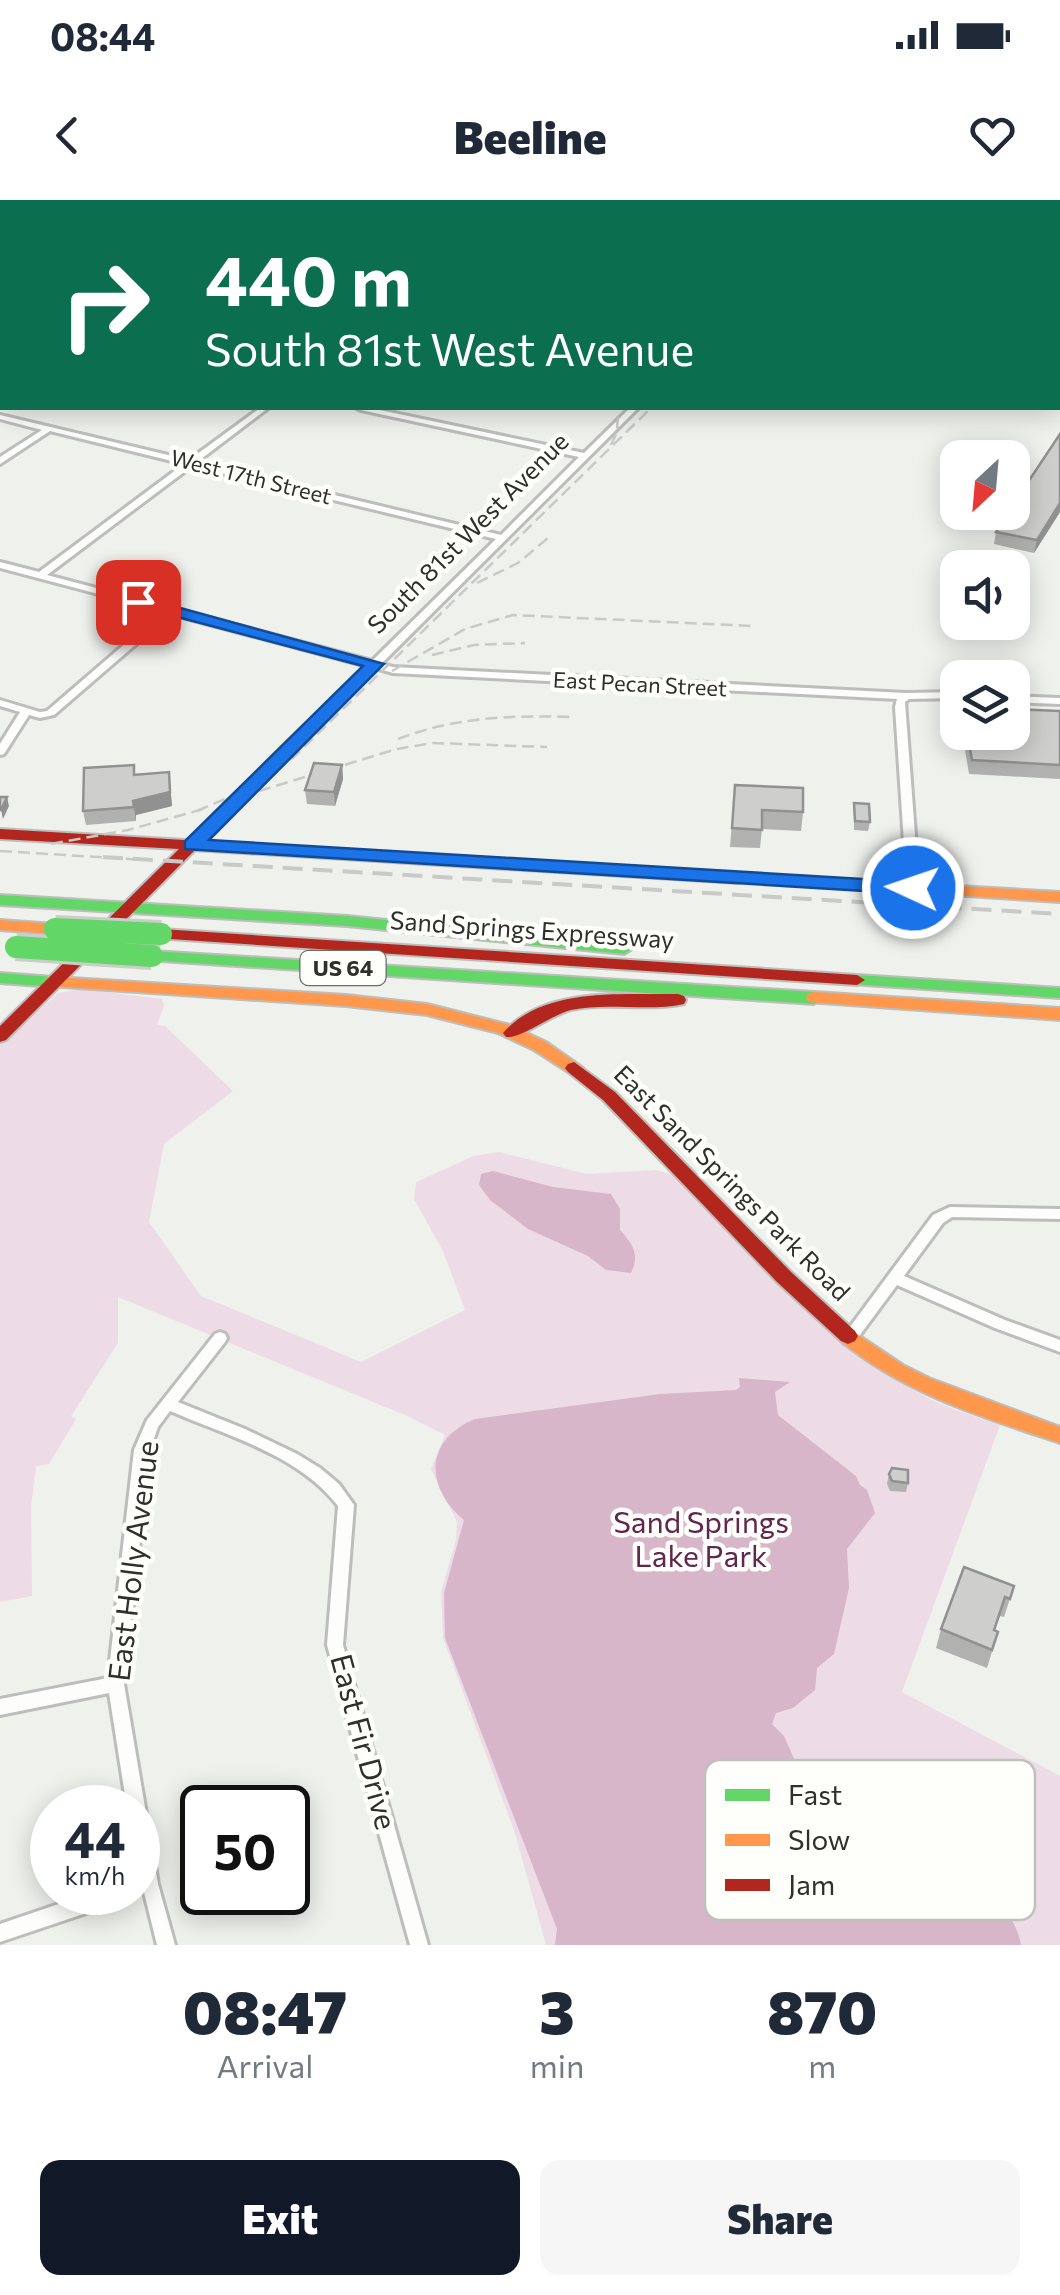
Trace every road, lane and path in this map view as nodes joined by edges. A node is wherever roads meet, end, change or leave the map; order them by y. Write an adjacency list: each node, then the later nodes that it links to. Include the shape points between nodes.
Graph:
1 (261, 410): 8 (street)
2 (371, 410): 6 (street)
3 (632, 410): 6 (street, South 81st West Avenue)
4 (0, 418): 5 (street, West 17th Street)
5 (48, 429): 7 (street); 8 (street, West 17th Street)
6 (585, 456): 9 (street, South 81st West Avenue)
7 (0, 461)
8 (191, 463): 9 (street, West 17th Street); 11 (street)
9 (502, 538): 13 (street, South 81st West Avenue)
10 (0, 564): 11 (street, East Pecan Street)
11 (41, 576): 12 (street, East Pecan Street)
12 (170, 610): 13 (street, East Pecan Street); 19 (street, via 58,709 45,715)
13 (375, 664): 15 (street, East Pecan Street, via 535,679); 23 (street, South 81st West Avenue)
14 (940, 695): 15 (street, East Pecan Street)
15 (906, 696): 24 (street, via 900,708)
16 (1030, 699): 17 (street)
17 (1060, 701)
18 (0, 704): 19 (street)
19 (26, 711): 20 (street)
20 (5, 734): 21 (street)
21 (0, 752)
22 (0, 834): 23 (main road)
23 (192, 845): 24 (main road); 27 (main road, South 81st West Avenue)
24 (913, 888): 25 (main road)
25 (1060, 897)
26 (0, 900): 27 (main road)
27 (132, 907): 31 (main road, via 554,942 647,952); 33 (main road, South 81st West Avenue)
28 (0, 925): 29 (main road, Sand Springs Expressway / US 64, bridge)
29 (157, 945): 30 (main road, Sand Springs Expressway / US 64, bridge); 31 (main road, Sand Springs Expressway / US 64); 35 (main road, Sand Springs Expressway / US 64)
30 (8, 947)
31 (722, 970): 34 (main road, Sand Springs Expressway / US 64)
32 (0, 978): 33 (main road, East Sand Springs Park Road)
33 (54, 982): 37 (main road, East Sand Springs Park Road, via 408,1006); 38 (main road, South 81st West Avenue)
34 (1060, 993)
35 (778, 994): 36 (main road, Sand Springs Expressway / US 64); 37 (main road, via 565,1001 539,1010)
36 (1060, 1014)
37 (512, 1033): 42 (main road, East Sand Springs Park Road, via 602,1090)
38 (0, 1036)
39 (1060, 1214): 40 (street, via 950,1212)
40 (895, 1278): 42 (street); 43 (street)
41 (220, 1338): 44 (street, East Holly Avenue)
42 (849, 1339): 45 (main road, East Sand Springs Park Road, via 927,1388)
43 (1060, 1346)
44 (168, 1404): 46 (street, East Holly Avenue, via 142,1450); 53 (street, East Fir Drive, via 309,1467 346,1506 335,1646)
45 (1060, 1436)
46 (116, 1684): 47 (street); 48 (street, East Holly Avenue)
47 (0, 1706)
48 (132, 1785)
49 (54, 1915): 51 (street)
50 (154, 1915): 52 (street)
51 (0, 1933)
52 (166, 1945)
53 (420, 1945)

